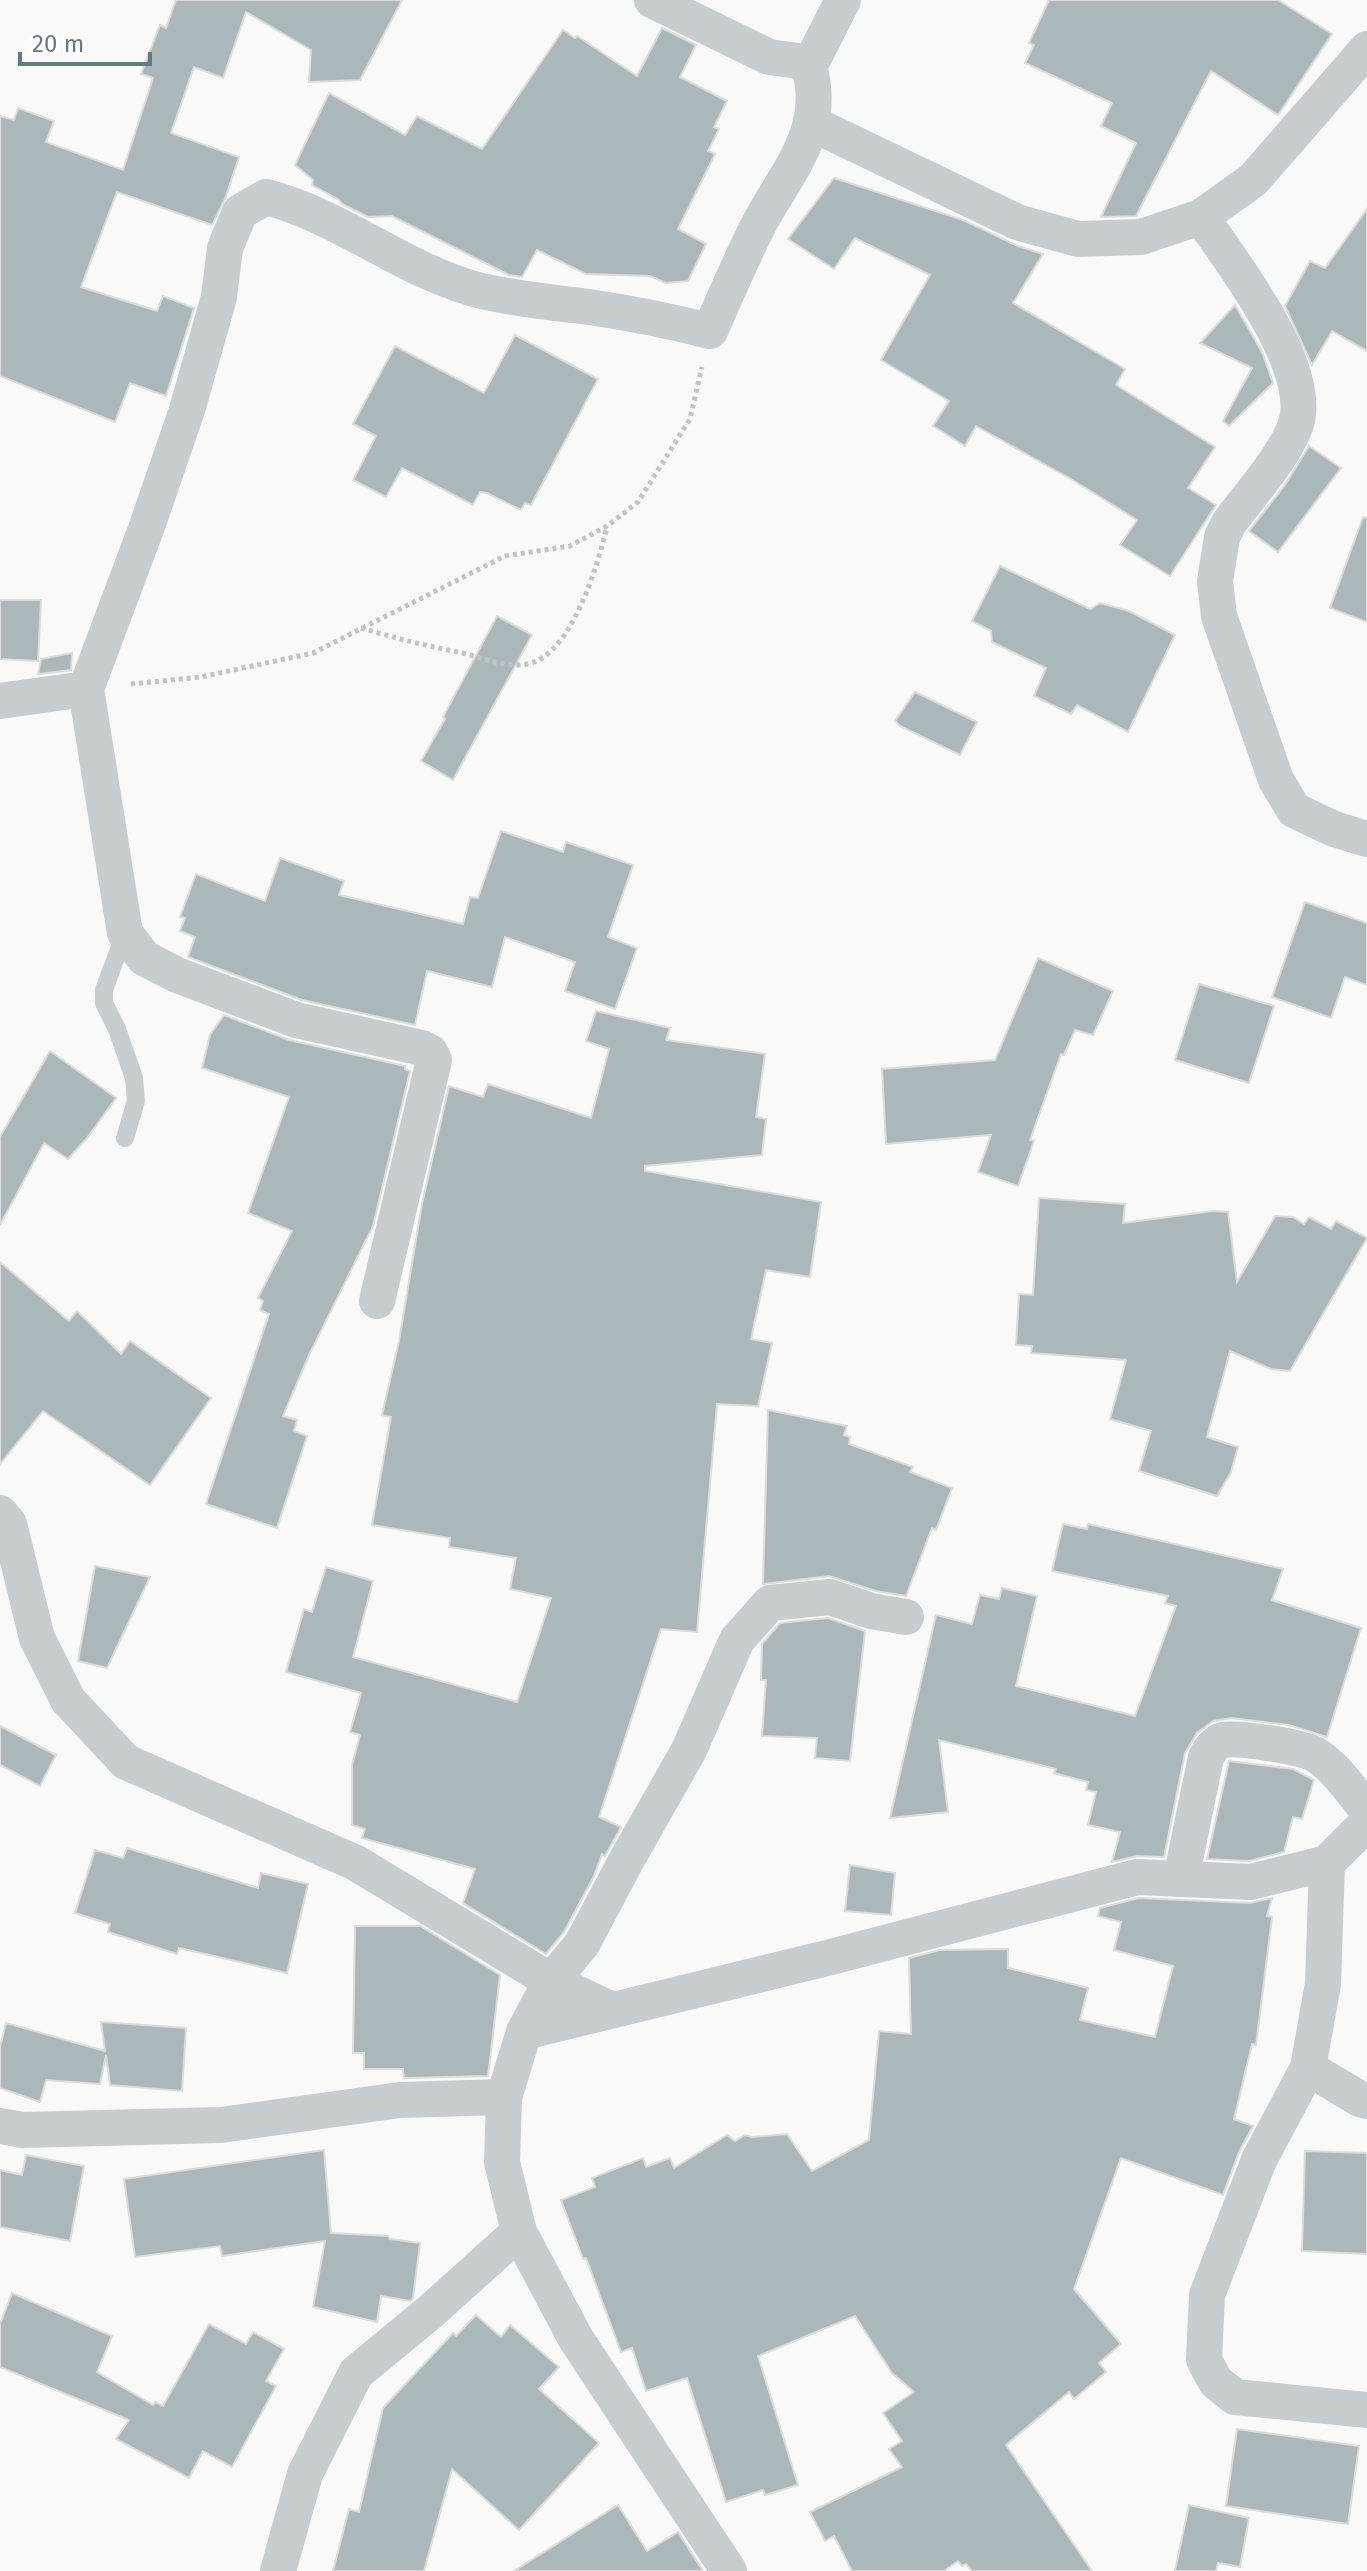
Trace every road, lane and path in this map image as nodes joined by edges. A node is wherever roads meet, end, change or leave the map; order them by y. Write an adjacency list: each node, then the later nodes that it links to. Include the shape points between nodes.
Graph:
1 (652, 0): 4 (street, via 769,57)
2 (843, 0): 4 (street)
3 (1367, 49): 6 (street, via 1253,180)
4 (809, 67): 5 (street, via 816,105)
5 (811, 123): 6 (street, via 1017,222 1078,239 1141,237); 7 (street)
6 (1201, 217): 12 (street, via 1264,308 1299,402 1286,444 1222,537 1215,581 1219,616 1276,780 1294,810)
7 (710, 331): 8 (path, via 690,419 638,502); 10 (street, via 473,288 427,272 299,206 266,197 240,212 225,248 219,297 187,410)
8 (607, 526): 9 (path, via 570,546 505,556); 9 (path, via 581,606 555,648 530,664 501,664)
9 (361, 628): 10 (path, via 313,653 201,677)
10 (86, 689): 11 (street); 13 (street)
11 (0, 701)
12 (1367, 839)
13 (125, 933): 14 (lane, via 104,990 104,1003 134,1078 136,1101); 15 (street, via 144,958 177,975 296,1020 430,1052 434,1060)
14 (125, 1138)
15 (377, 1301)
16 (0, 1513): 22 (street, via 9,1524 37,1638 68,1700 126,1762 356,1863)
17 (906, 1617): 22 (street, via 830,1597 770,1603 737,1640 689,1750 582,1944)
18 (1367, 1810): 21 (street, via 1314,1753 1223,1740 1206,1757)
19 (1367, 1823): 20 (street)
20 (1327, 1863): 21 (street, via 1251,1882); 25 (street, via 1323,1984)
21 (1181, 1879): 23 (street, via 1137,1877)
22 (551, 1981): 23 (street); 24 (street)
23 (612, 2010): 24 (street)
24 (524, 2032): 26 (street)
25 (1308, 2068): 27 (street); 30 (street, via 1259,2160 1207,2295 1204,2360 1216,2382 1235,2397)
26 (504, 2097): 28 (street, via 400,2100 221,2125 23,2130); 29 (street, via 502,2162)
27 (1367, 2101)
28 (0, 2126)
29 (519, 2232): 31 (street, via 356,2373 305,2474); 32 (street, via 576,2339)
30 (1367, 2410)
31 (278, 2571)
32 (729, 2571)

